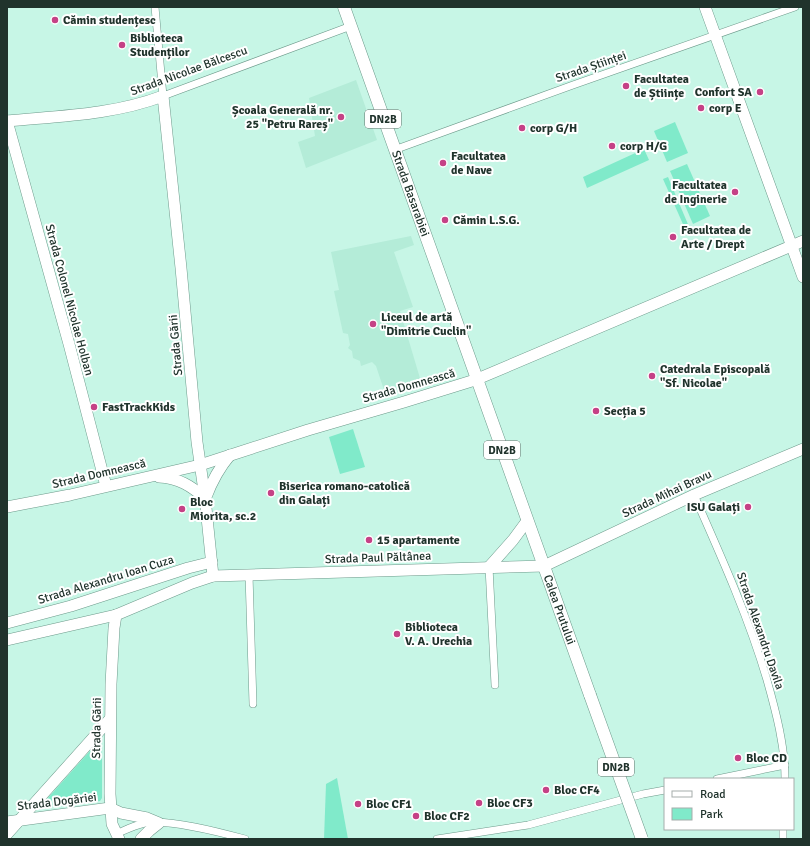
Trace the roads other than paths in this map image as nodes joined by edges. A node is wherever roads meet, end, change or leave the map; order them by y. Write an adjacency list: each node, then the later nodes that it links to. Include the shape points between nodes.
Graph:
1 (155, 7): 7 (street, Strada Gării)
2 (344, 7): 5 (main road, Strada Basarabiei / DN2B)
3 (705, 7): 6 (main road)
4 (795, 7): 6 (street, Strada Științei)
5 (350, 26): 7 (street, Strada Nicolae Bălcescu); 9 (main road, Strada Basarabiei / DN2B)
6 (715, 35): 9 (street, Strada Științei); 11 (main road)
7 (163, 96): 8 (main road, Strada Nicolae Bălcescu, via 106,111); 16 (main road, Strada Gării)
8 (7, 121): 18 (main road, Strada Colonel Nicolae Holban)
9 (394, 150): 13 (main road, Strada Basarabiei / DN2B)
10 (803, 241): 11 (main road, Strada Domnească)
11 (792, 246): 12 (main road); 13 (main road, Strada Domnească)
12 (803, 277)
13 (476, 380): 15 (main road, Strada Domnească); 22 (main road, Calea Prutului / DN2B)
14 (803, 448): 19 (main road, Strada Mihai Bravu)
15 (231, 455): 16 (main road, Strada Domnească); 20 (main road, via 210,484)
16 (200, 465): 17 (main road, Strada Domnească); 20 (main road, Strada Gării)
17 (149, 476): 18 (main road, Strada Domnească); 20 (main road, via 170,477 182,481)
18 (106, 486): 21 (main road, Strada Domnească)
19 (694, 495): 24 (main road, Strada Mihai Bravu); 34 (street, Strada Alexandru Davila, via 737,593 759,652 776,710)
20 (205, 498): 23 (main road, Strada Gării)
21 (7, 507)
22 (527, 521): 24 (main road, Calea Prutului / DN2B); 25 (main road)
23 (212, 562): 27 (main road, Strada Gării); 29 (main road, Strada Alexandru Ioan Cuza)
24 (544, 566): 25 (main road, Strada Paul Păltânea); 47 (main road, Calea Prutului / DN2B, bridge)
25 (489, 567): 26 (main road, Strada Paul Păltânea); 31 (street)
26 (249, 575): 27 (main road, Strada Paul Păltânea); 32 (street)
27 (213, 576): 28 (main road)
28 (116, 615): 30 (main road); 33 (main road, Strada Gării)
29 (7, 623)
30 (7, 640)
31 (495, 685)
32 (253, 704)
33 (110, 719): 38 (main road, Strada Gării); 39 (main road)
34 (785, 765): 35 (street); 36 (street, Strada Alexandru Davila)
35 (722, 778)
36 (785, 778)
37 (664, 790): 46 (street, via 528,825)
38 (110, 808): 39 (main road, Strada Dogăriei); 41 (main road); 43 (main road, Strada Gării, via 112,824)
39 (19, 820): 40 (main road, Strada Dogăriei); 42 (main road)
40 (7, 822)
41 (159, 823): 43 (street, via 143,824); 44 (main road); 45 (street, via 177,824)
42 (7, 834)
43 (118, 836)
44 (141, 839)
45 (244, 839)
46 (437, 839)
47 (642, 839)

